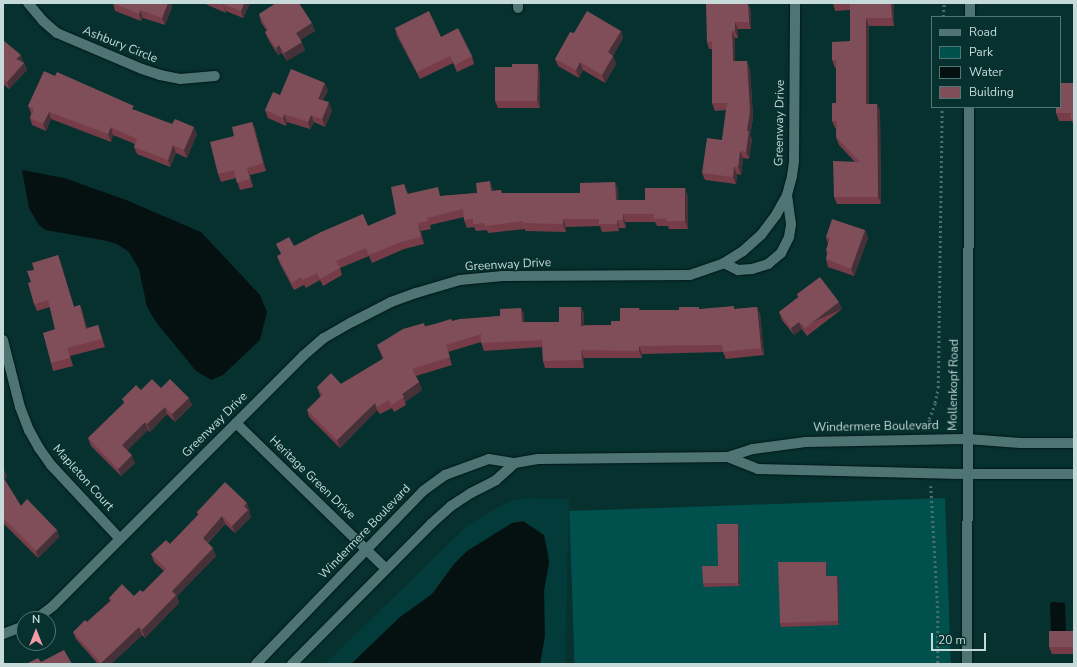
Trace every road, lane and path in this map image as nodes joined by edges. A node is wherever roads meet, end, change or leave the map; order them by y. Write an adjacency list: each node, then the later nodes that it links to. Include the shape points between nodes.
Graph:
1 (28, 3): 7 (street, Ashbury Circle, via 43,21 57,32 142,68 180,79)
2 (794, 3): 10 (street, Greenway Drive, via 794,161)
3 (944, 3): 5 (path)
4 (970, 3): 6 (street)
5 (943, 16)
6 (970, 16)
7 (215, 76)
8 (942, 108): 13 (path, via 938,388)
9 (969, 108): 15 (street, Mollenkopf Road)
10 (787, 195): 11 (street, Greenway Drive, via 761,235); 11 (street, via 789,237 781,253 768,264 752,269 738,270)
11 (724, 263): 14 (street, Greenway Drive, via 690,275 503,276 460,280 416,293 391,302 324,338)
12 (3, 340): 22 (street, Mapleton Court, via 20,407 39,448 51,465)
13 (928, 419)
14 (236, 423): 22 (street, Greenway Drive); 23 (street, Heritage Green Drive)
15 (967, 439): 16 (street, Windermere Boulevard, via 1020,443); 17 (street, Windermere Boulevard, via 806,442 754,449); 19 (street, Mollenkopf Road)
16 (1074, 443)
17 (728, 458): 18 (street, Windermere Boulevard, via 538,459); 19 (street, Windermere Boulevard, via 758,469)
18 (515, 463): 23 (street, Windermere Boulevard, via 489,459 445,475 423,491); 24 (street, via 496,480 451,506)
19 (966, 474): 20 (street, Windermere Boulevard); 31 (street, Mollenkopf Road)
20 (1074, 474)
21 (932, 490): 30 (path)
22 (120, 539): 25 (street, Greenway Drive)
23 (366, 549): 24 (street, Heritage Green Drive); 28 (street, Windermere Boulevard)
24 (386, 569): 29 (street)
25 (46, 611)
26 (16, 629): 27 (street)
27 (3, 634)
28 (256, 664)
29 (292, 664)
30 (938, 664)
31 (967, 664)

